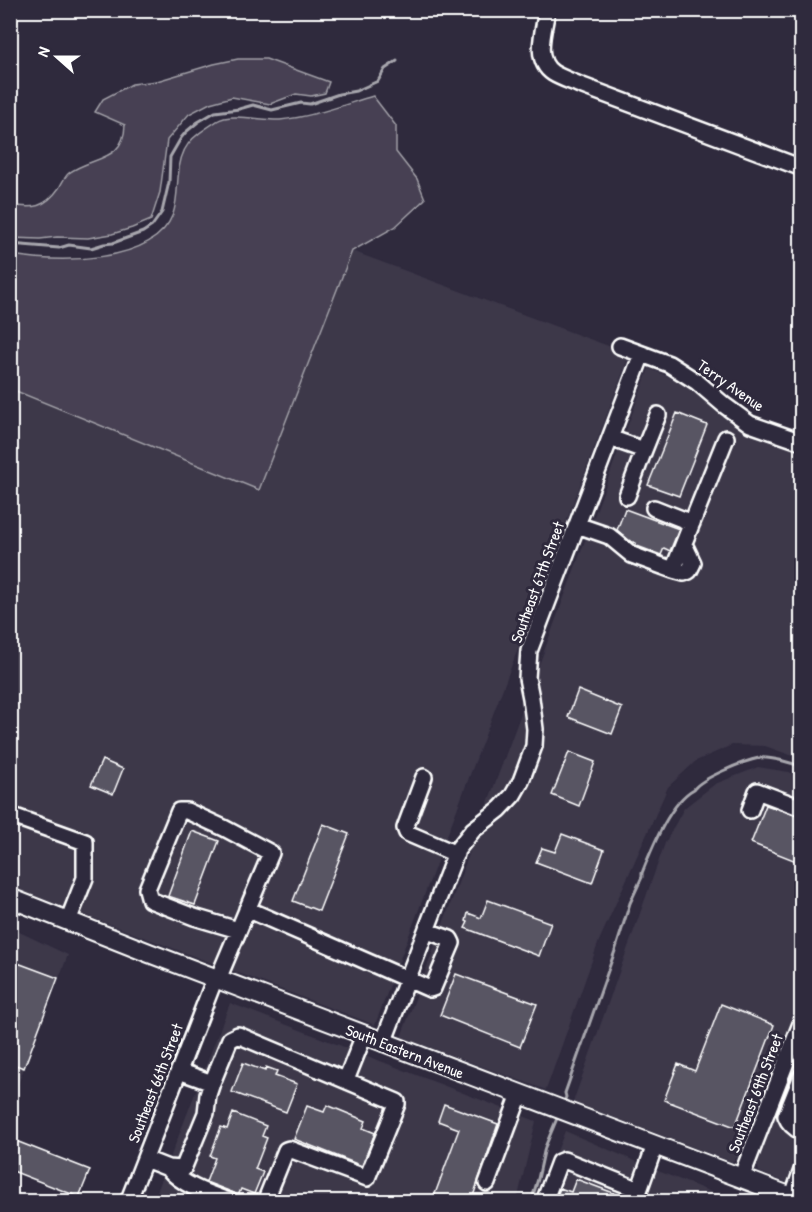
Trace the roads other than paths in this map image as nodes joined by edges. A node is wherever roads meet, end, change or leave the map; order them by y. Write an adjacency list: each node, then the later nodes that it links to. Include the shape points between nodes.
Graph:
1 (547, 10): 2 (street, via 541,44 543,61 552,72)
2 (801, 168)
3 (620, 346): 4 (street, Terry Avenue)
4 (642, 354): 6 (street, Southeast 67th Street); 8 (street, Terry Avenue, via 679,370 750,424)
5 (658, 415): 9 (street)
6 (610, 438): 9 (street); 13 (street, Southeast 67th Street)
7 (726, 438): 12 (street)
8 (801, 442)
9 (644, 450): 10 (street)
10 (627, 496)
11 (654, 508): 12 (street)
12 (692, 523): 13 (street, via 673,570 632,555 609,536)
13 (577, 525): 18 (street, Southeast 67th Street, via 530,651 527,678 534,746 513,795 473,830)
14 (424, 777): 18 (street, via 405,828 407,833)
15 (801, 808): 16 (street, via 757,791)
16 (750, 810)
17 (10, 815): 21 (street, via 85,842 85,878)
18 (456, 854): 23 (street, Southeast 67th Street)
19 (10, 898): 21 (main road, South Eastern Avenue)
20 (247, 909): 22 (street, Southeast 66th Street); 22 (street, Southeast 66th Street, via 271,853 188,811 179,811 147,889 150,900); 25 (street)
21 (68, 921): 24 (main road, South Eastern Avenue)
22 (238, 930): 24 (street, Southeast 66th Street)
23 (427, 931): 25 (street, Southeast 67th Street); 25 (street, via 452,943 433,988)
24 (216, 979): 27 (main road, South Eastern Avenue); 29 (street, Southeast 66th Street)
25 (408, 980): 28 (street, Southeast 67th Street)
26 (800, 1028): 39 (street, Southeast 69th Street)
27 (364, 1035): 28 (main road, South Eastern Avenue); 31 (street)
28 (383, 1043): 33 (main road, South Eastern Avenue)
29 (179, 1071): 32 (street); 36 (street, Southeast 66th Street)
30 (801, 1076): 34 (street, via 786,1116)
31 (346, 1080): 32 (street, via 238,1035 230,1039); 45 (street, via 397,1104 369,1177 365,1179 289,1149)
32 (212, 1083): 37 (street, via 206,1113 183,1169)
33 (520, 1094): 35 (main road, South Eastern Avenue); 40 (street)
34 (801, 1132)
35 (655, 1145): 39 (main road, South Eastern Avenue); 41 (street)
36 (145, 1159): 37 (street); 43 (street, Southeast 66th Street)
37 (168, 1168): 44 (street, via 174,1176)
38 (801, 1170): 42 (street)
39 (741, 1178): 42 (main road, South Eastern Avenue)
40 (487, 1183)
41 (637, 1196): 46 (street, via 564,1160)
42 (796, 1200)
43 (129, 1202)
44 (231, 1202)
45 (265, 1202)
46 (544, 1202)

